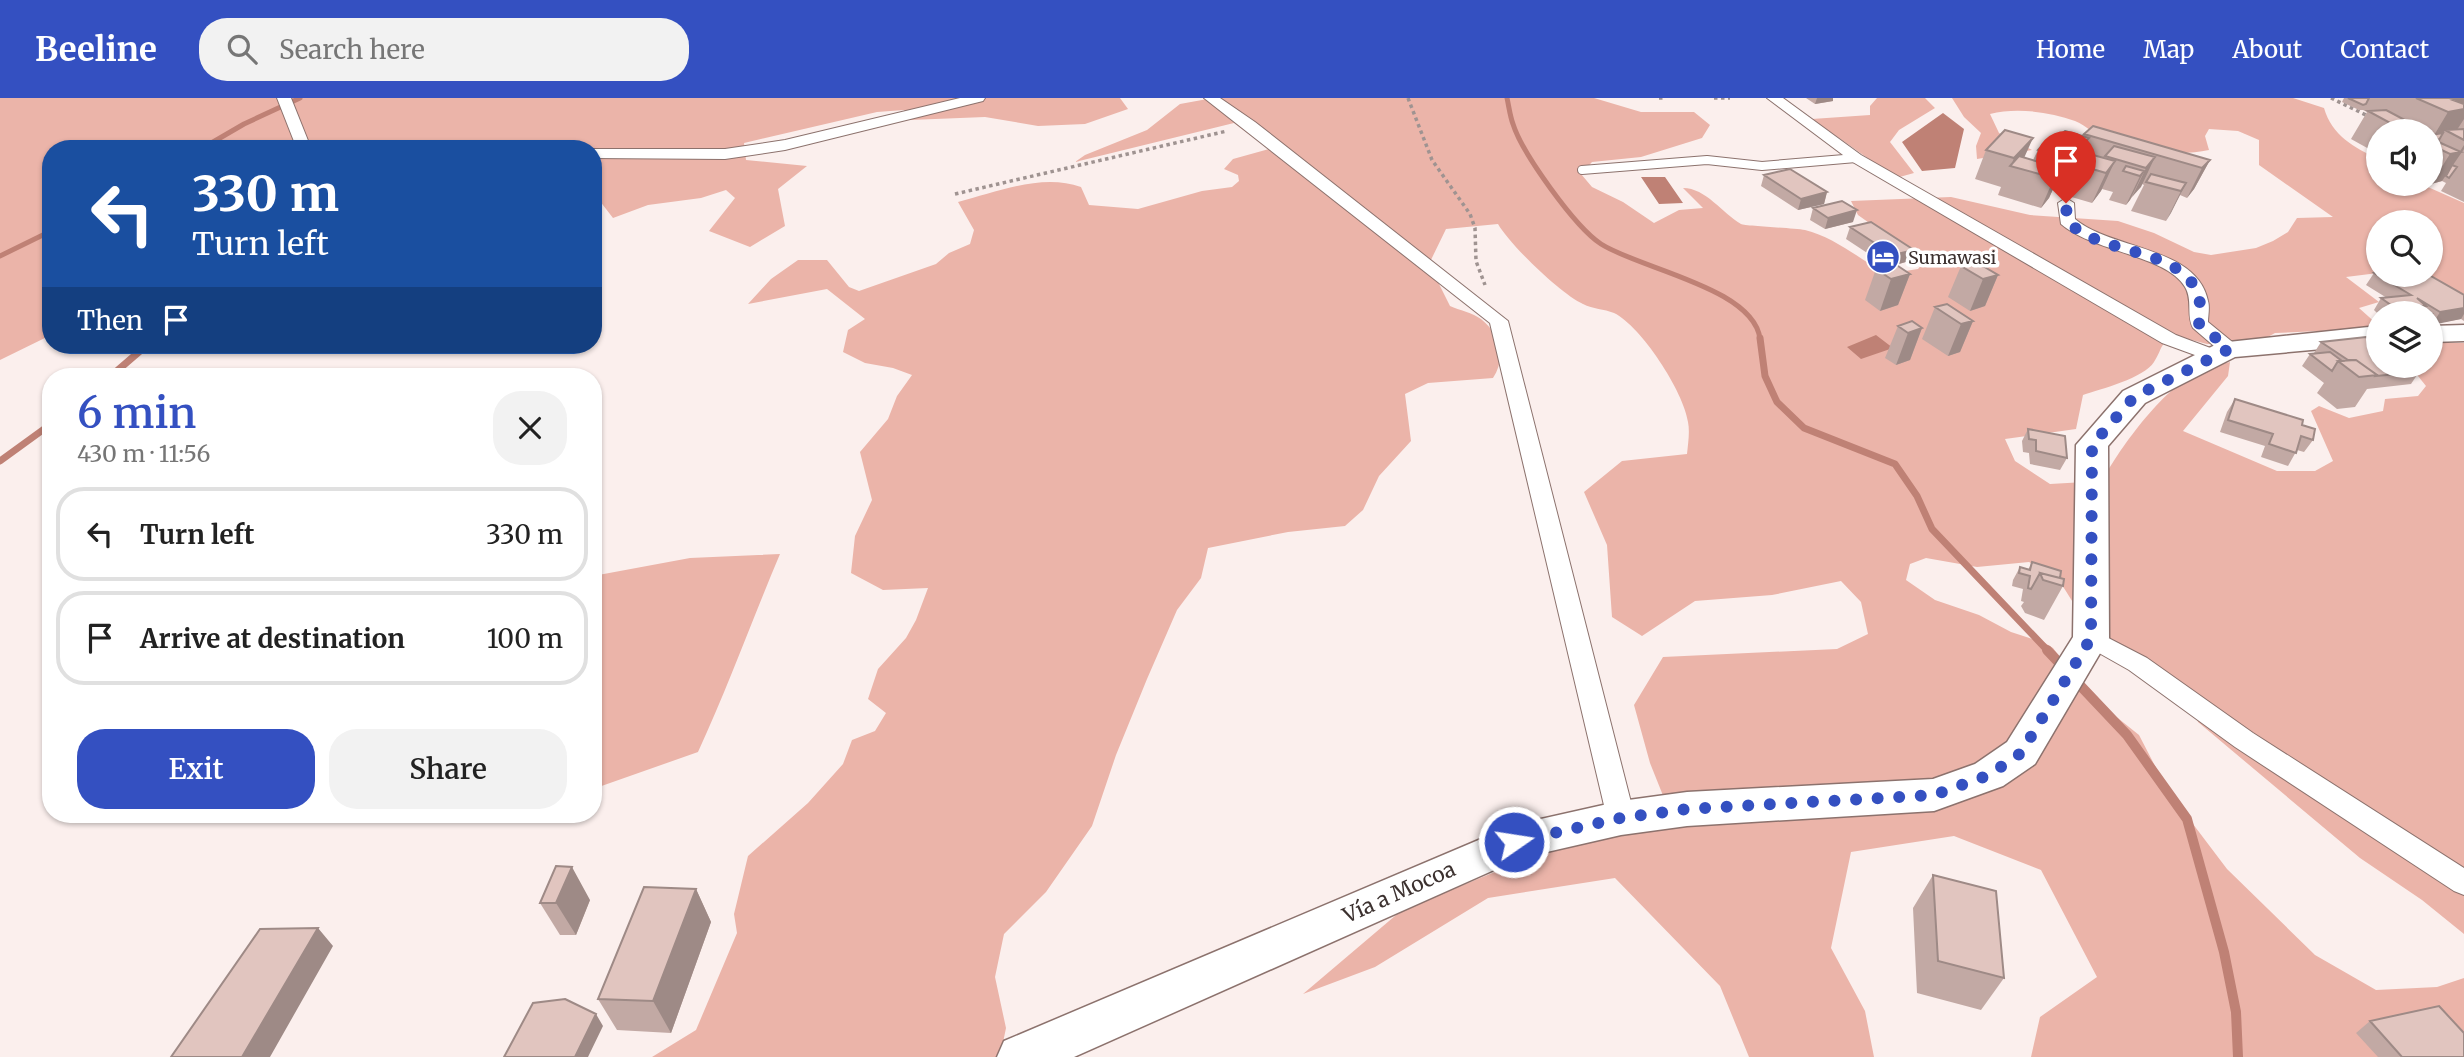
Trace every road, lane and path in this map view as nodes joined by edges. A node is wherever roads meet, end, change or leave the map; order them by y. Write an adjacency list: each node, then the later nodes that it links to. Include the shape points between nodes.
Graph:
1 (284, 98): 11 (street)
2 (978, 98): 12 (street, via 785,145 725,154)
3 (1210, 98): 10 (street)
4 (1408, 98): 17 (path, via 1432,160 1470,214 1476,261)
5 (1714, 98): 6 (path)
6 (1730, 98)
7 (1774, 98): 13 (street)
8 (2331, 98): 9 (path)
9 (2374, 119)
10 (1250, 125): 15 (path); 17 (street)
11 (301, 140)
12 (602, 153)
13 (1856, 158): 14 (lane, via 1762,166 1707,160); 21 (street, via 2169,339)
14 (1582, 170)
15 (955, 194)
16 (2066, 203): 21 (street, via 2067,221 2085,234 2162,260 2188,278 2201,299 2199,324)
17 (1499, 321): 23 (street)
18 (2464, 333): 19 (main road)
19 (2443, 334)
20 (2366, 336): 21 (main road)
21 (2222, 353): 22 (main road, via 2134,397 2092,445)
22 (2091, 638): 23 (main road, Vía a Mocoa, via 2021,753 1989,775 1934,795 1687,809); 24 (street, via 2138,664 2244,740)
23 (1621, 818): 25 (main road, Vía a Mocoa, via 1514,842)
24 (2464, 883)
25 (1021, 1057)

